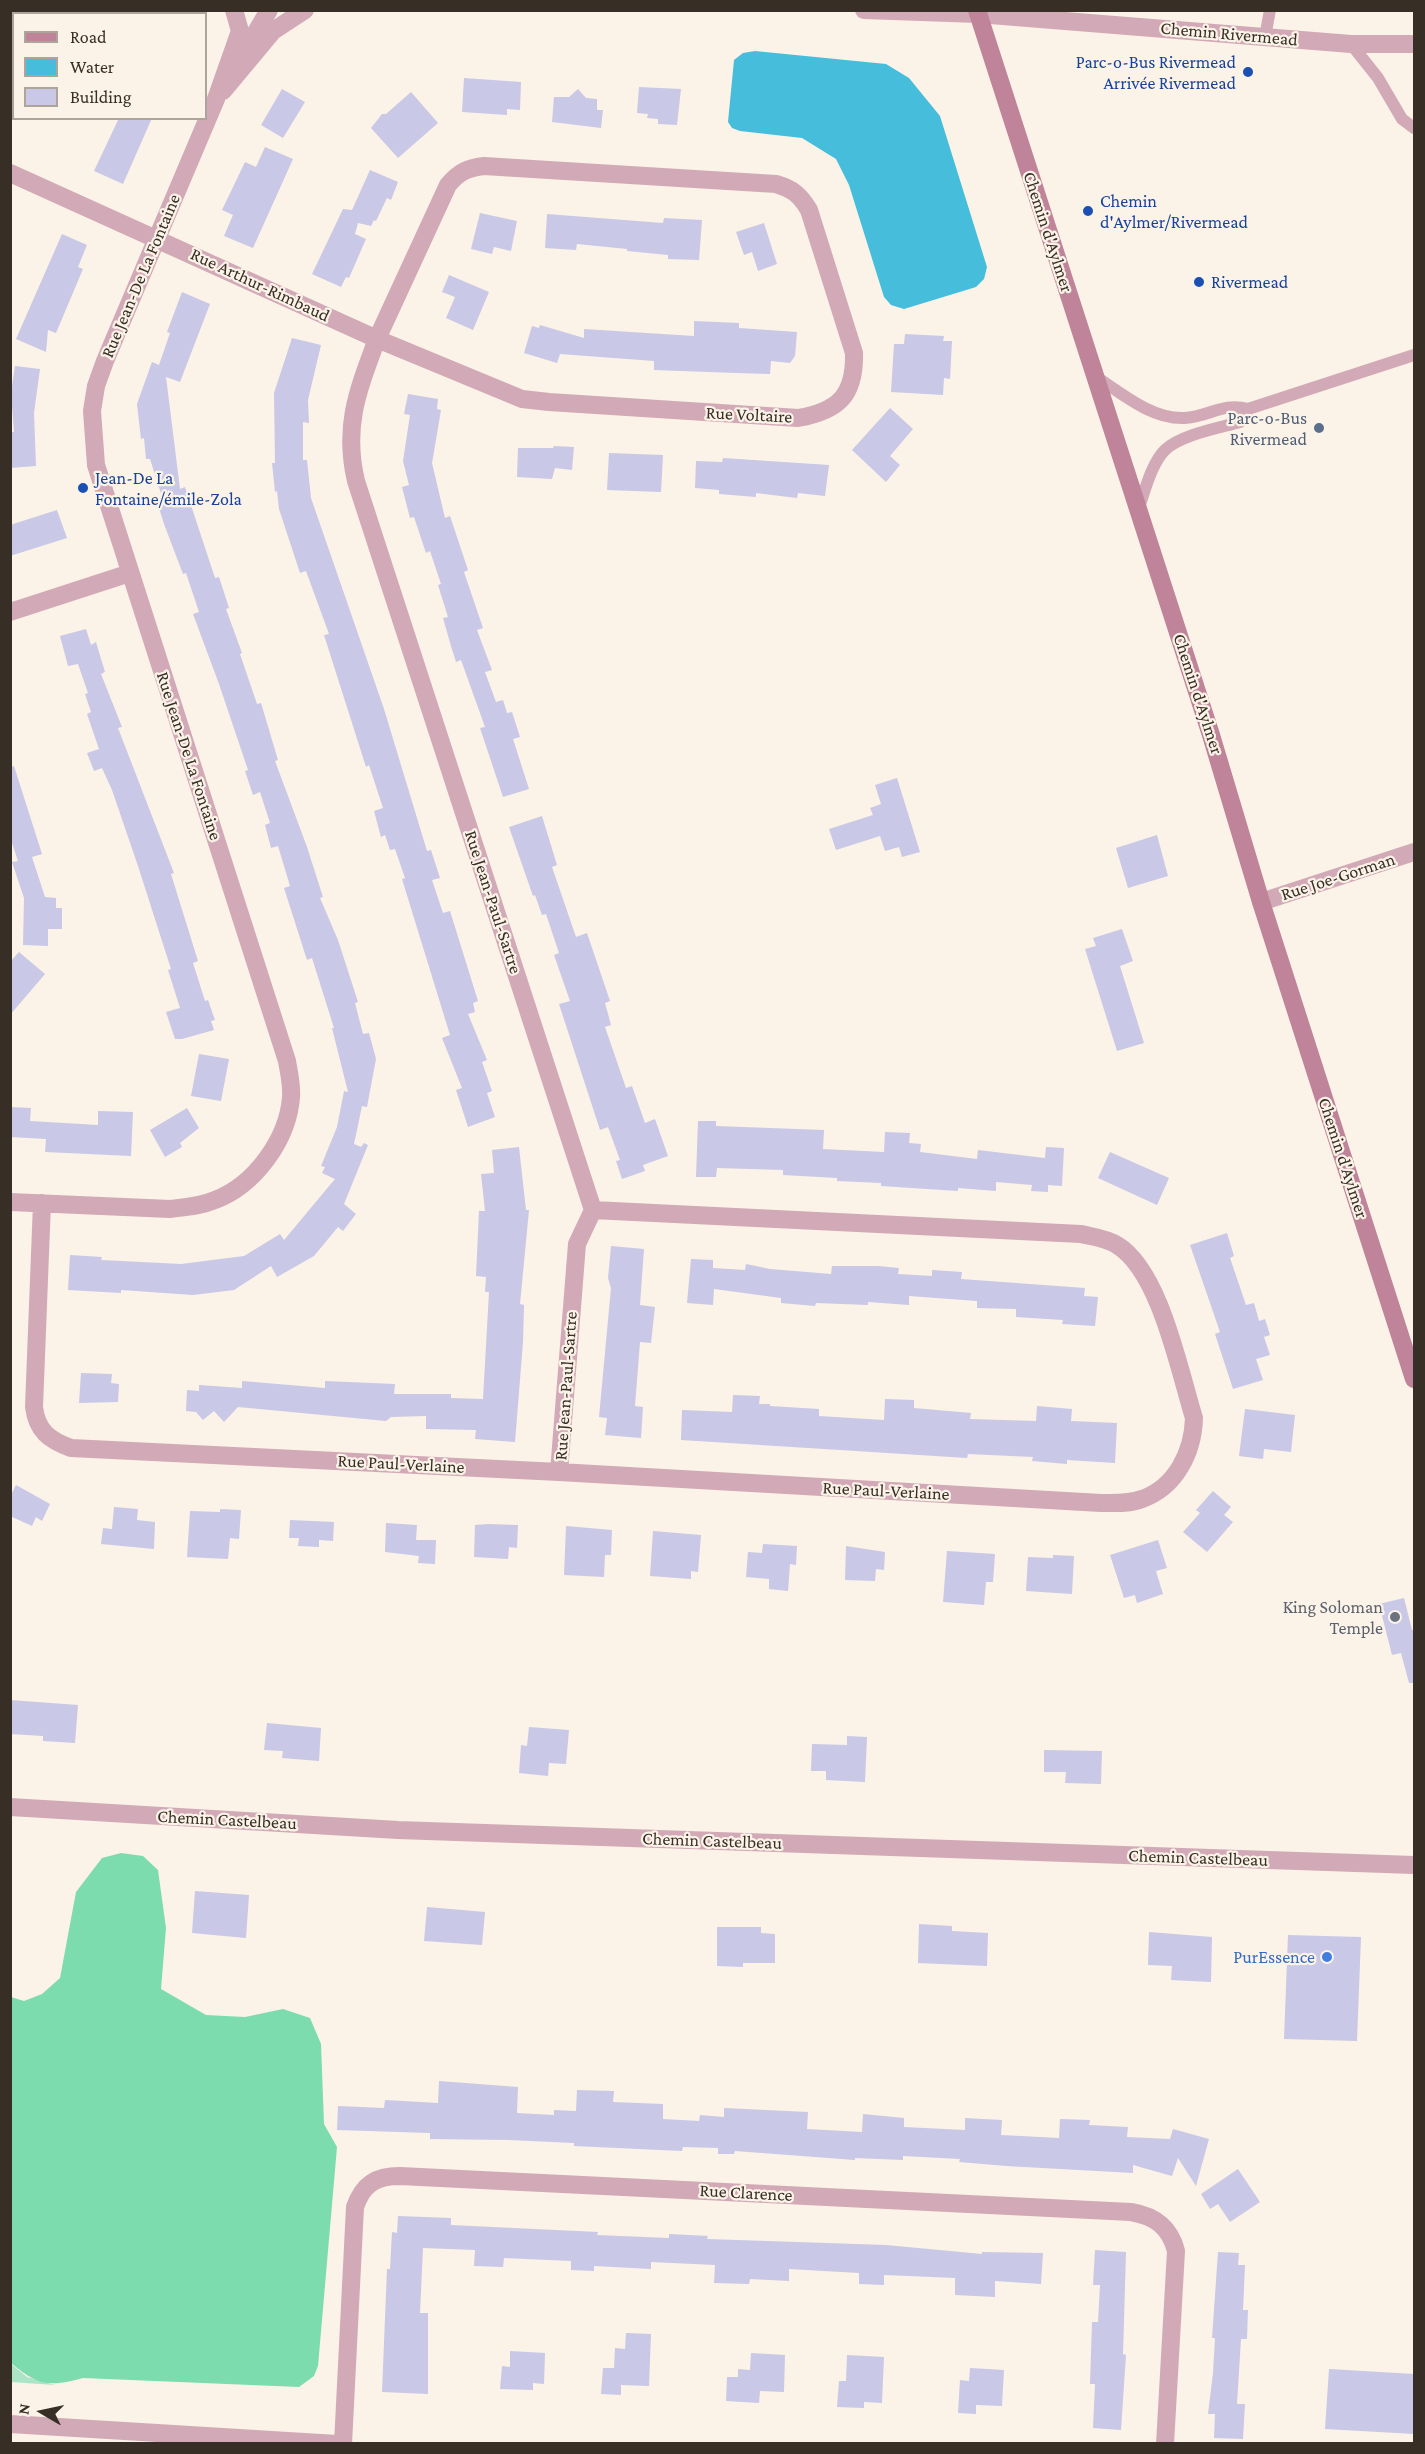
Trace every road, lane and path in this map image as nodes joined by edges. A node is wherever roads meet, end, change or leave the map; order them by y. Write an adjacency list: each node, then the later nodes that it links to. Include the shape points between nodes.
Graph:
1 (234, 10): 10 (street, Rue Jean-De La Fontaine, via 240,31)
2 (269, 10): 10 (street, Rue Jean-De La Fontaine)
3 (305, 10): 10 (street, Rue Jean-De La Fontaine, via 273,31)
4 (864, 10): 6 (street, Chemin Rivermead)
5 (1270, 10): 7 (lane)
6 (977, 12): 7 (street, Chemin Rivermead); 16 (main road, Chemin d'Aylmer)
7 (1266, 37): 8 (street, Chemin Rivermead)
8 (1351, 44): 9 (street, Chemin Rivermead); 11 (lane, via 1378,78 1402,119)
9 (1414, 44)
10 (216, 99): 13 (street, Rue Jean-De La Fontaine)
11 (1414, 128)
12 (10, 173): 13 (street, Rue Arthur-Rimbaud)
13 (158, 238): 14 (street, Rue Arthur-Rimbaud); 19 (street, Rue Jean-De La Fontaine, via 105,361 92,411 96,465)
14 (377, 339): 14 (street, Rue Voltaire, via 448,185 468,168 756,183 790,188 801,196 809,210 854,353 854,371 851,386 833,407 818,415 798,418 561,403 522,399); 25 (street, Rue Jean-Paul-Sartre, via 352,414 350,457)
15 (1414, 355): 17 (lane)
16 (1095, 376): 17 (lane, via 1145,408 1166,416 1185,418 1232,405); 18 (main road, Chemin d'Aylmer)
17 (1248, 409): 18 (lane, via 1240,422 1191,436 1165,449)
18 (1138, 510): 22 (main road, Chemin d'Aylmer)
19 (130, 573): 20 (street); 24 (street, Rue Jean-De La Fontaine, via 287,1061 291,1098 280,1137 269,1155 241,1185 218,1199 170,1209)
20 (10, 612)
21 (1414, 852): 22 (street, Rue Joe-Gorman)
22 (1261, 902): 26 (main road, Chemin d'Aylmer)
23 (10, 1202): 24 (street, Rue Jean-De La Fontaine)
24 (42, 1203): 27 (street, Rue Paul-Verlaine, via 34,1407 36,1423 56,1443 71,1448)
25 (593, 1210): 27 (street, Rue Jean-Paul-Sartre, via 577,1244); 27 (street, Rue Paul-Verlaine, via 1100,1238 1130,1255 1152,1285 1194,1418 1194,1435 1181,1468 1160,1490 1125,1503)
26 (1414, 1379)
27 (559, 1472)
28 (10, 1808): 29 (street, Chemin Castelbeau, via 398,1830)
29 (1414, 1865)
30 (10, 2424): 31 (street)
31 (337, 2444)
32 (343, 2444): 33 (street, Rue Clarence, via 355,2207 367,2185 377,2179 400,2176 1131,2212 1152,2217 1169,2232 1176,2251)
33 (1165, 2444)

